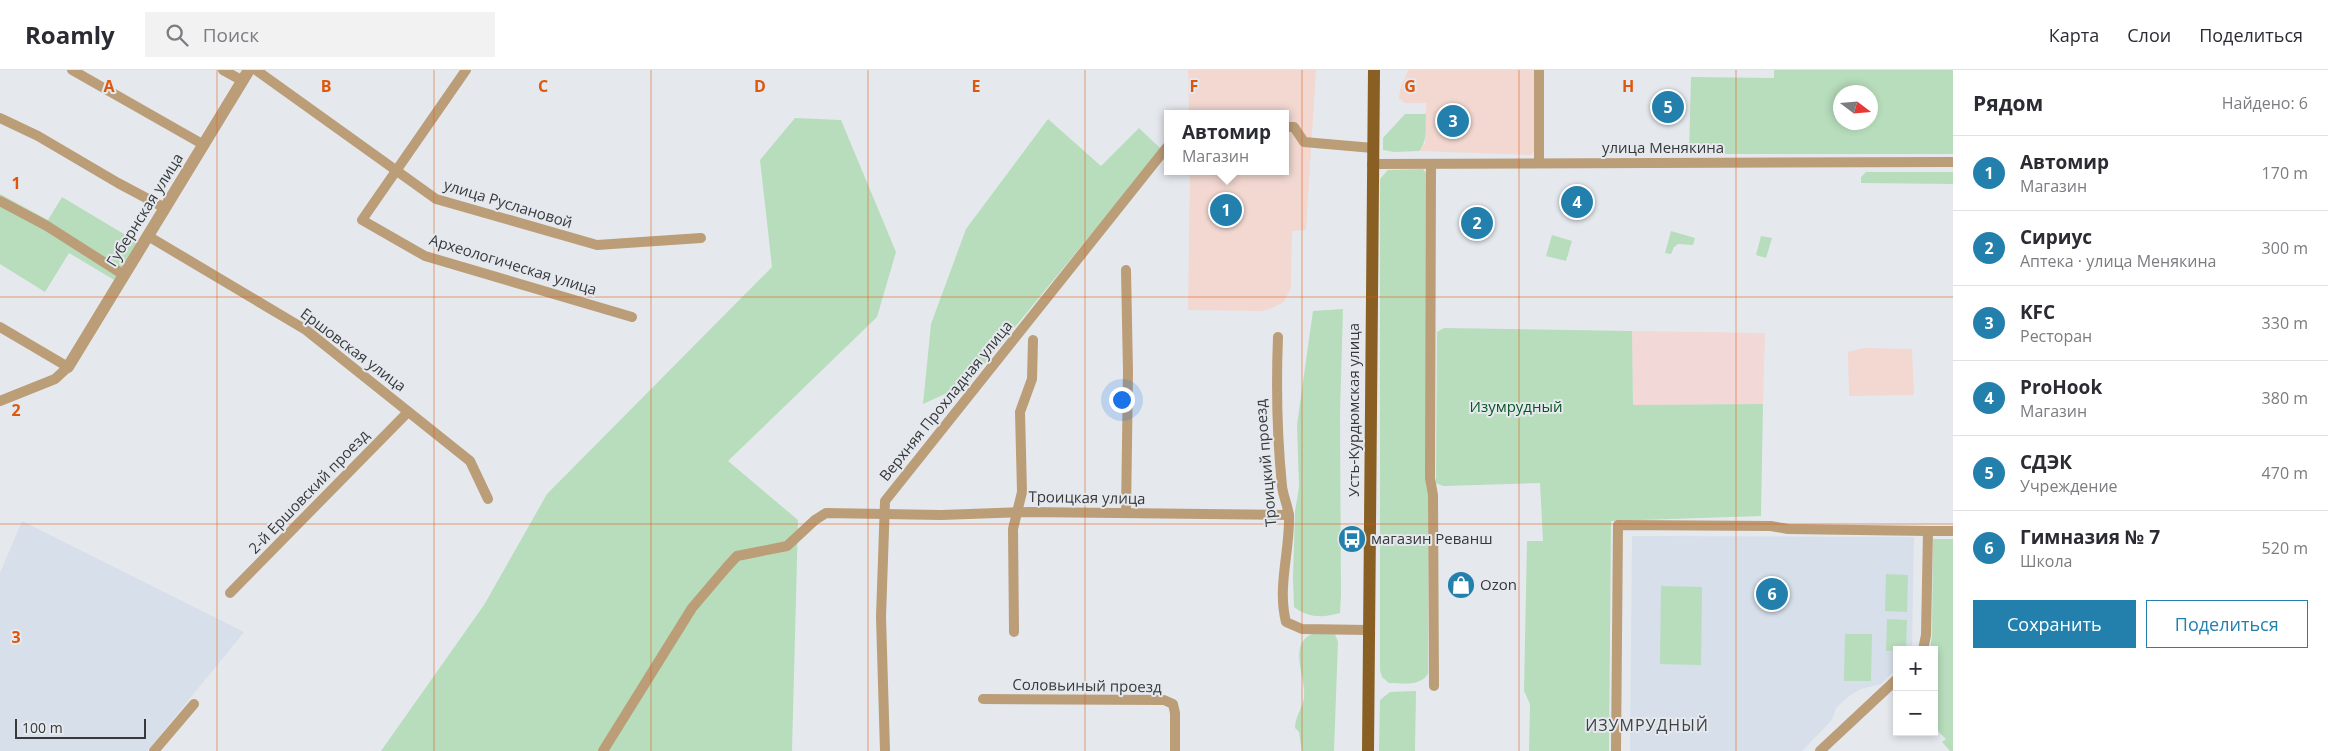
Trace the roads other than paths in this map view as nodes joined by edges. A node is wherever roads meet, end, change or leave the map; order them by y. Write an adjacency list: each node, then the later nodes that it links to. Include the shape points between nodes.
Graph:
1 (72, 70): 10 (street)
2 (223, 70): 7 (street)
3 (256, 70): 17 (street, улица Руслановой)
4 (466, 70): 17 (street)
5 (1374, 70): 11 (main road, Усть-Курдюмская улица)
6 (1539, 70): 15 (street)
7 (246, 75): 10 (street, Губернская улица)
8 (0, 118): 19 (street)
9 (1289, 127): 11 (street, via 1294,127 1304,142)
10 (204, 145): 19 (street, Губернская улица)
11 (1372, 148): 14 (main road, Усть-Курдюмская улица)
12 (1164, 151): 34 (street, Верхняя Прохладная улица, via 886,501)
13 (1953, 162): 15 (street, улица Менякина)
14 (1372, 164): 16 (street, улица Менякина); 39 (main road, Усть-Курдюмская улица)
15 (1539, 164): 16 (street, улица Менякина)
16 (1431, 165): 43 (street, via 1430,478 1433,495)
17 (396, 171): 21 (street, улица Руслановой, via 436,199 597,246); 24 (street, Археологическая улица, via 362,220 425,256)
18 (0, 201): 23 (street, via 47,226)
19 (165, 208): 20 (street, Губернская улица)
20 (148, 236): 23 (street, Губернская улица); 30 (street, Ершовская улица, via 306,330)
21 (701, 238)
22 (1126, 270): 33 (street)
23 (124, 275): 28 (street, Губернская улица)
24 (632, 317)
25 (0, 328): 28 (street)
26 (1278, 337): 35 (street, Троицкий проезд, via 1278,435)
27 (1033, 340): 32 (street, via 1032,379 1020,412 1022,492)
28 (68, 367): 29 (street, via 55,379)
29 (0, 401)
30 (408, 412): 31 (street, Ершовская улица, via 470,461); 38 (street, 2-й Ершовский проезд)
31 (488, 499)
32 (1018, 512): 33 (street, Троицкая улица); 34 (street, Троицкая улица); 40 (street, via 1013,529)
33 (1126, 513): 35 (street, Троицкая улица)
34 (885, 514): 47 (street, Троицкая улица, via 826,513 787,546 737,556 692,608); 48 (street, Верхняя Прохладная улица, via 882,616)
35 (1289, 515): 39 (street, Троицкий проезд, via 1284,561 1286,622 1302,628)
36 (1928, 531): 37 (street); 41 (street); 51 (street, via 1618,524)
37 (1953, 531)
38 (230, 593)
39 (1369, 630): 50 (main road, Усть-Курдюмская улица)
40 (1014, 632)
41 (1924, 646)
42 (1893, 683): 52 (street)
43 (1434, 686)
44 (983, 699): 49 (street, Соловьиный проезд, via 1164,700 1173,704 1175,713)
45 (194, 704): 46 (street)
46 (154, 751)
47 (603, 751)
48 (885, 751)
49 (1175, 751)
50 (1368, 751)
51 (1616, 751)
52 (1820, 751)

